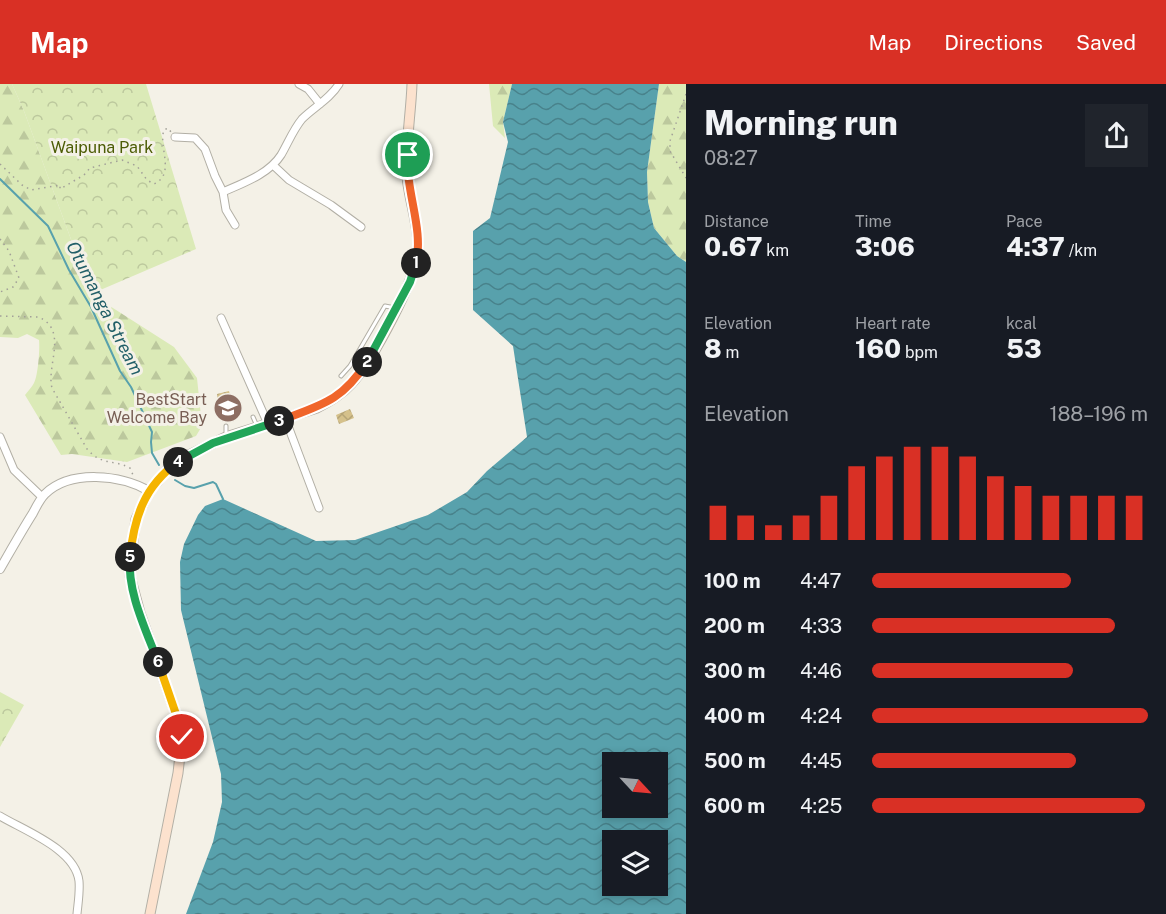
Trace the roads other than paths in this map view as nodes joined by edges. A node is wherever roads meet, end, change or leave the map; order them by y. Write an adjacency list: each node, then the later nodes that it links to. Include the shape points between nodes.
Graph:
1 (299, 84): 4 (street)
2 (339, 84): 4 (street)
3 (412, 84): 10 (main road, via 407,177 418,249 410,282)
4 (320, 105): 6 (street, via 297,126)
5 (176, 137): 7 (street, via 199,141)
6 (273, 165): 7 (street); 9 (street, via 289,180)
7 (223, 192): 8 (street, via 226,210)
8 (235, 225)
9 (361, 227)
10 (397, 309): 12 (lane, via 385,306); 14 (main road, via 358,376 342,393 317,408)
11 (221, 318): 15 (street)
12 (341, 376)
13 (253, 417): 17 (lane)
14 (285, 418): 15 (main road); 22 (street)
15 (268, 424): 17 (main road)
16 (226, 426): 19 (lane)
17 (257, 428): 19 (main road)
18 (0, 436): 21 (street, via 14,470)
19 (226, 438): 20 (main road, via 166,470)
20 (149, 491): 21 (street, via 118,479 81,478 57,485); 26 (main road, via 136,519 130,576 182,737)
21 (42, 497): 23 (street)
22 (319, 508)
23 (0, 569)
24 (0, 816): 25 (street, via 69,859 79,880)
25 (78, 914)
26 (150, 914)

